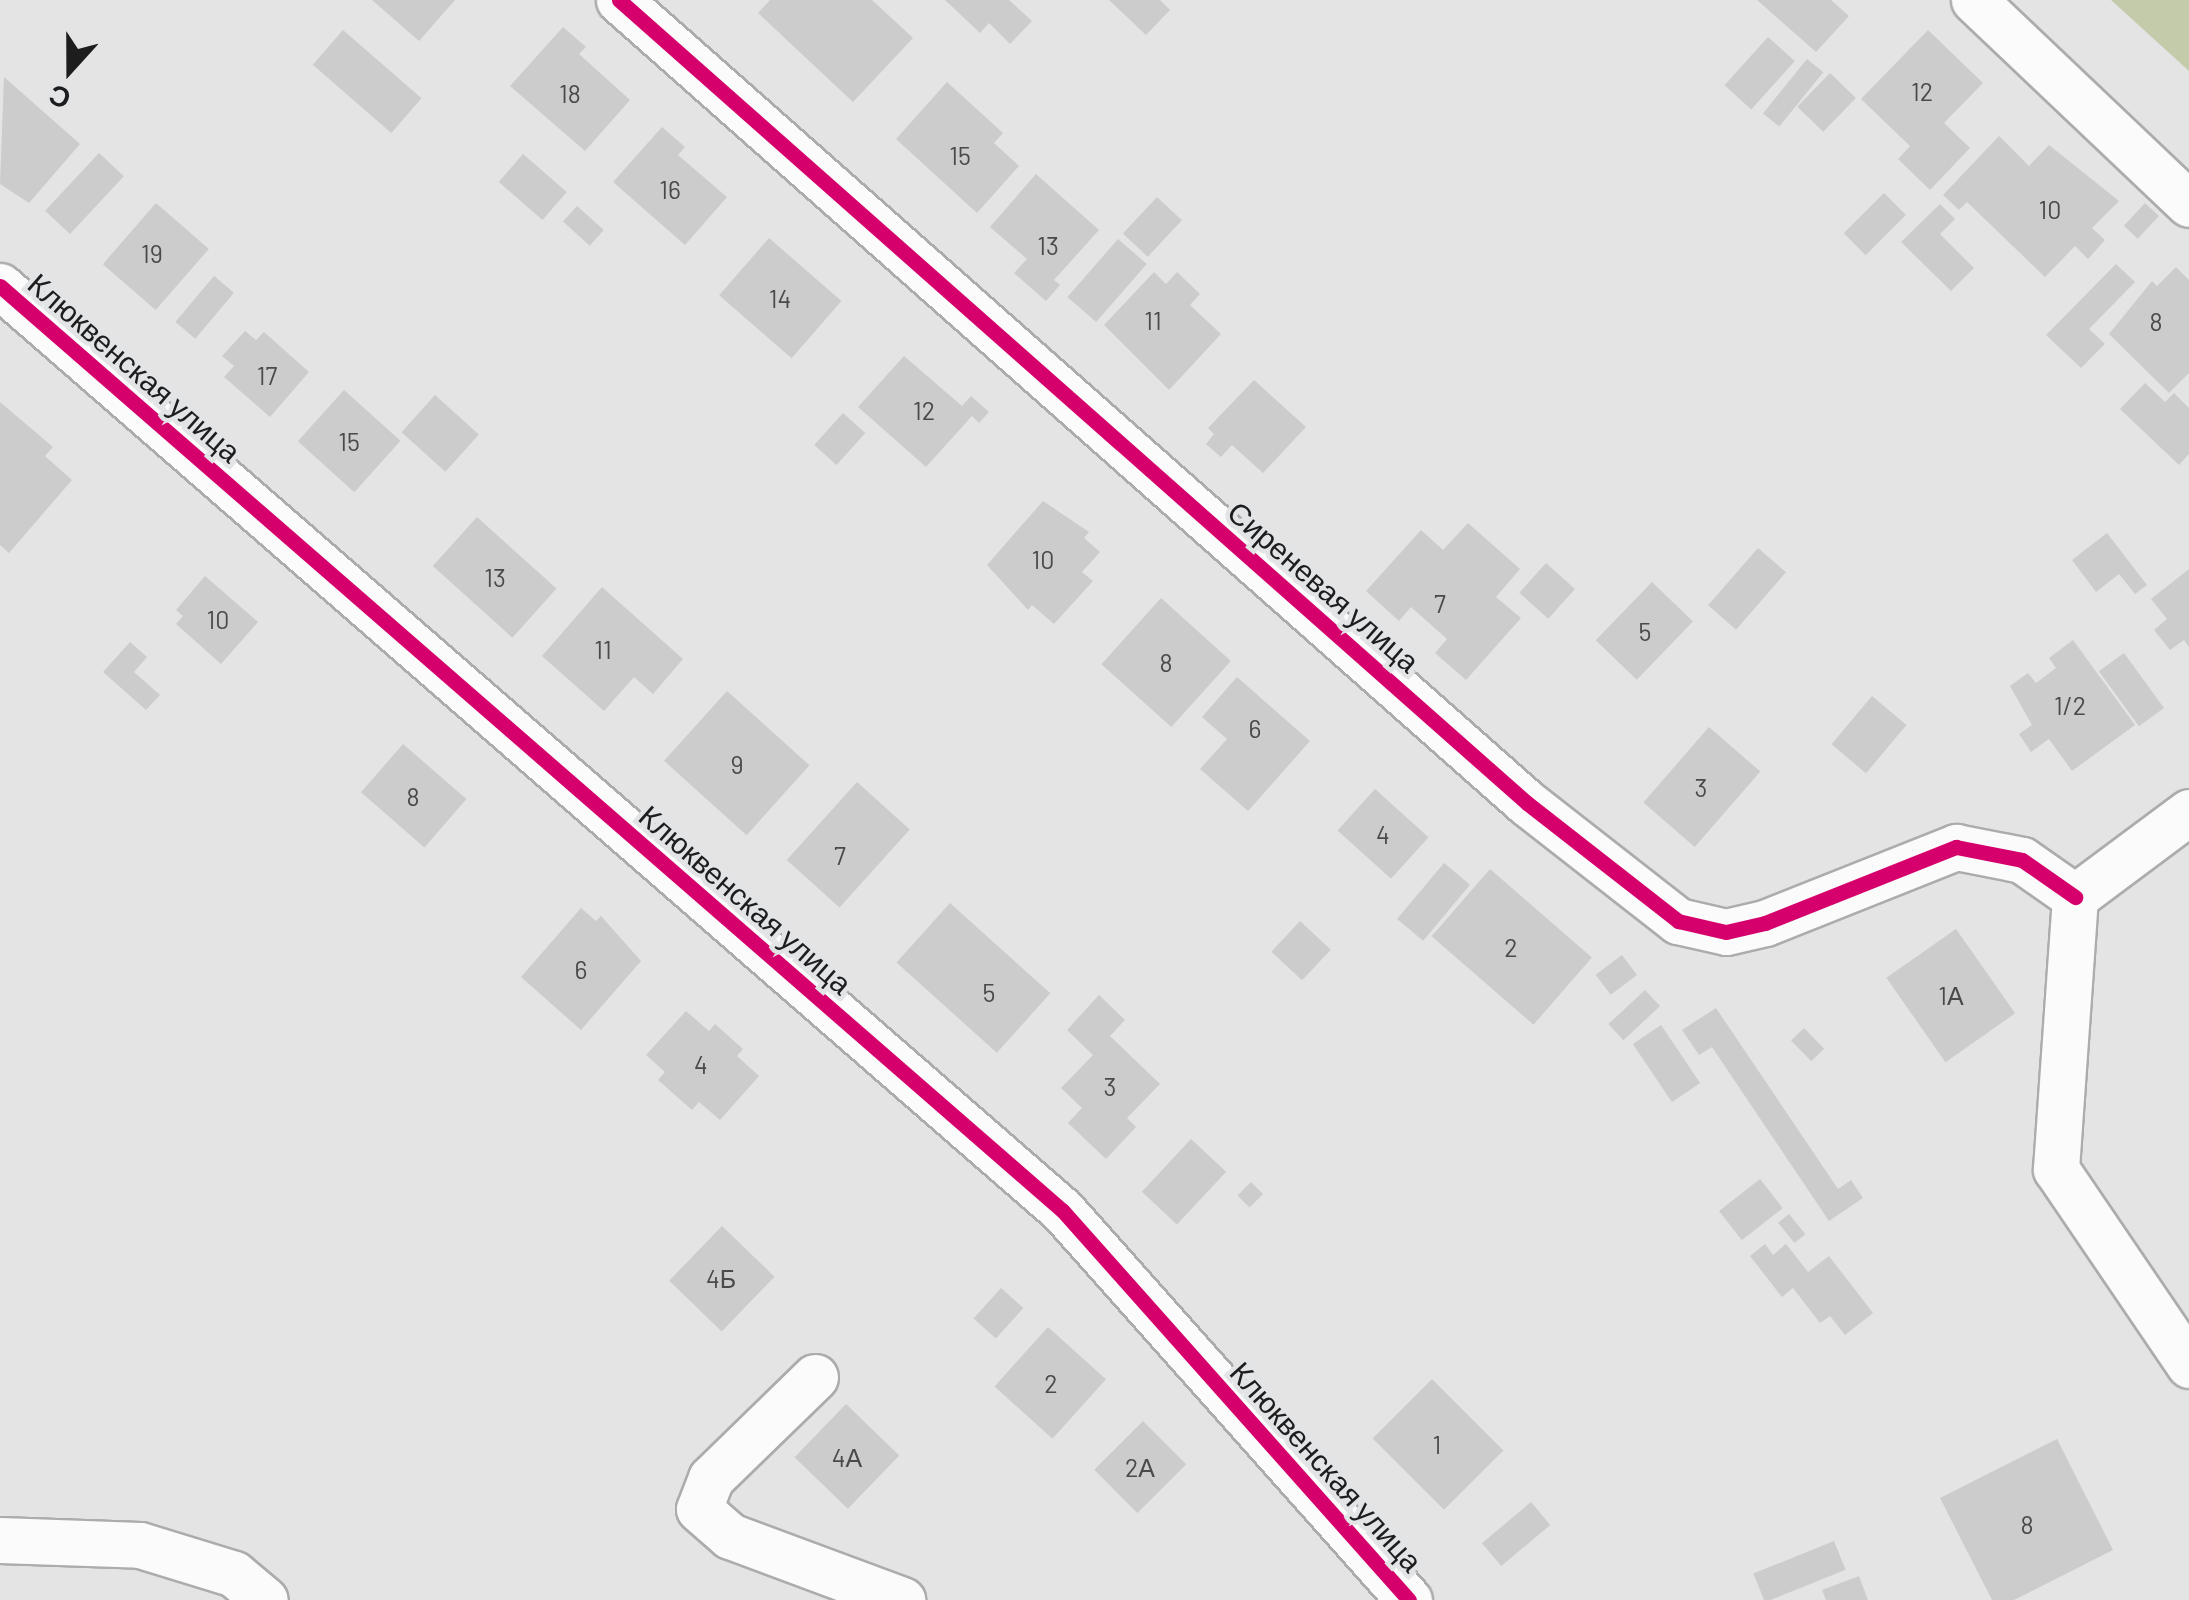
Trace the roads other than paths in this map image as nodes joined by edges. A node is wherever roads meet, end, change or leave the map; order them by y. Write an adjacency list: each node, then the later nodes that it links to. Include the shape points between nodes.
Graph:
1 (619, 0): 6 (street, Сиреневая улица, via 1527,803 1678,921 1726,932 1766,923 1956,847 2022,860)
2 (1974, 0): 3 (street)
3 (2189, 204)
4 (0, 286): 12 (street, Клюквенская улица, via 1062,1210)
5 (2189, 812): 6 (street)
6 (2075, 898): 7 (street, via 2056,1169)
7 (2189, 1365)
8 (815, 1376): 11 (street, via 711,1478 699,1509 730,1536)
9 (0, 1540): 10 (street, via 140,1545 234,1574)
10 (265, 1600)
11 (902, 1600)
12 (1409, 1600)

